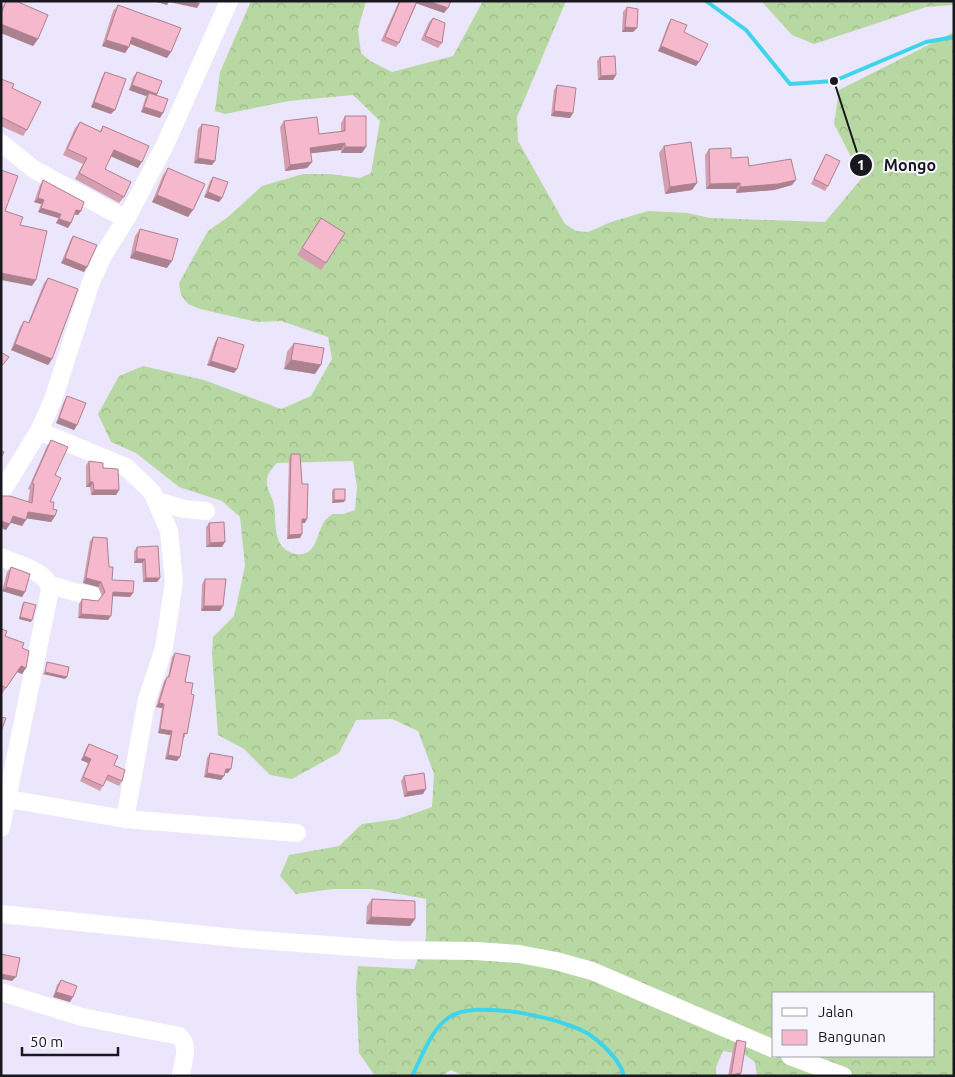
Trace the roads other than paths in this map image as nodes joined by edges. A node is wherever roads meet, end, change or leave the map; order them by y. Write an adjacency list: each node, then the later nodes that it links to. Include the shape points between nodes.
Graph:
1 (228, 1): 3 (street, via 165,144)
2 (1, 143): 3 (street, via 35,170)
3 (126, 219): 4 (street, via 91,282 53,400)
4 (39, 431): 5 (street); 6 (street, via 126,467)
5 (1, 493)
6 (157, 501): 7 (street); 12 (street, via 169,531 174,582 164,648 147,699)
7 (206, 511)
8 (1, 557): 9 (street, via 33,570)
9 (56, 586): 10 (street); 11 (street, via 44,625)
10 (92, 595)
11 (8, 799): 12 (street); 13 (street)
12 (125, 818): 14 (street)
13 (1, 828)
14 (296, 833)
15 (1, 914): 17 (street, via 245,939 396,950 476,950 528,956 592,971)
16 (1, 992): 19 (street, via 82,1017 179,1036 186,1047)
17 (772, 1049)
18 (793, 1057): 20 (street)
19 (181, 1076)
20 (843, 1076)

